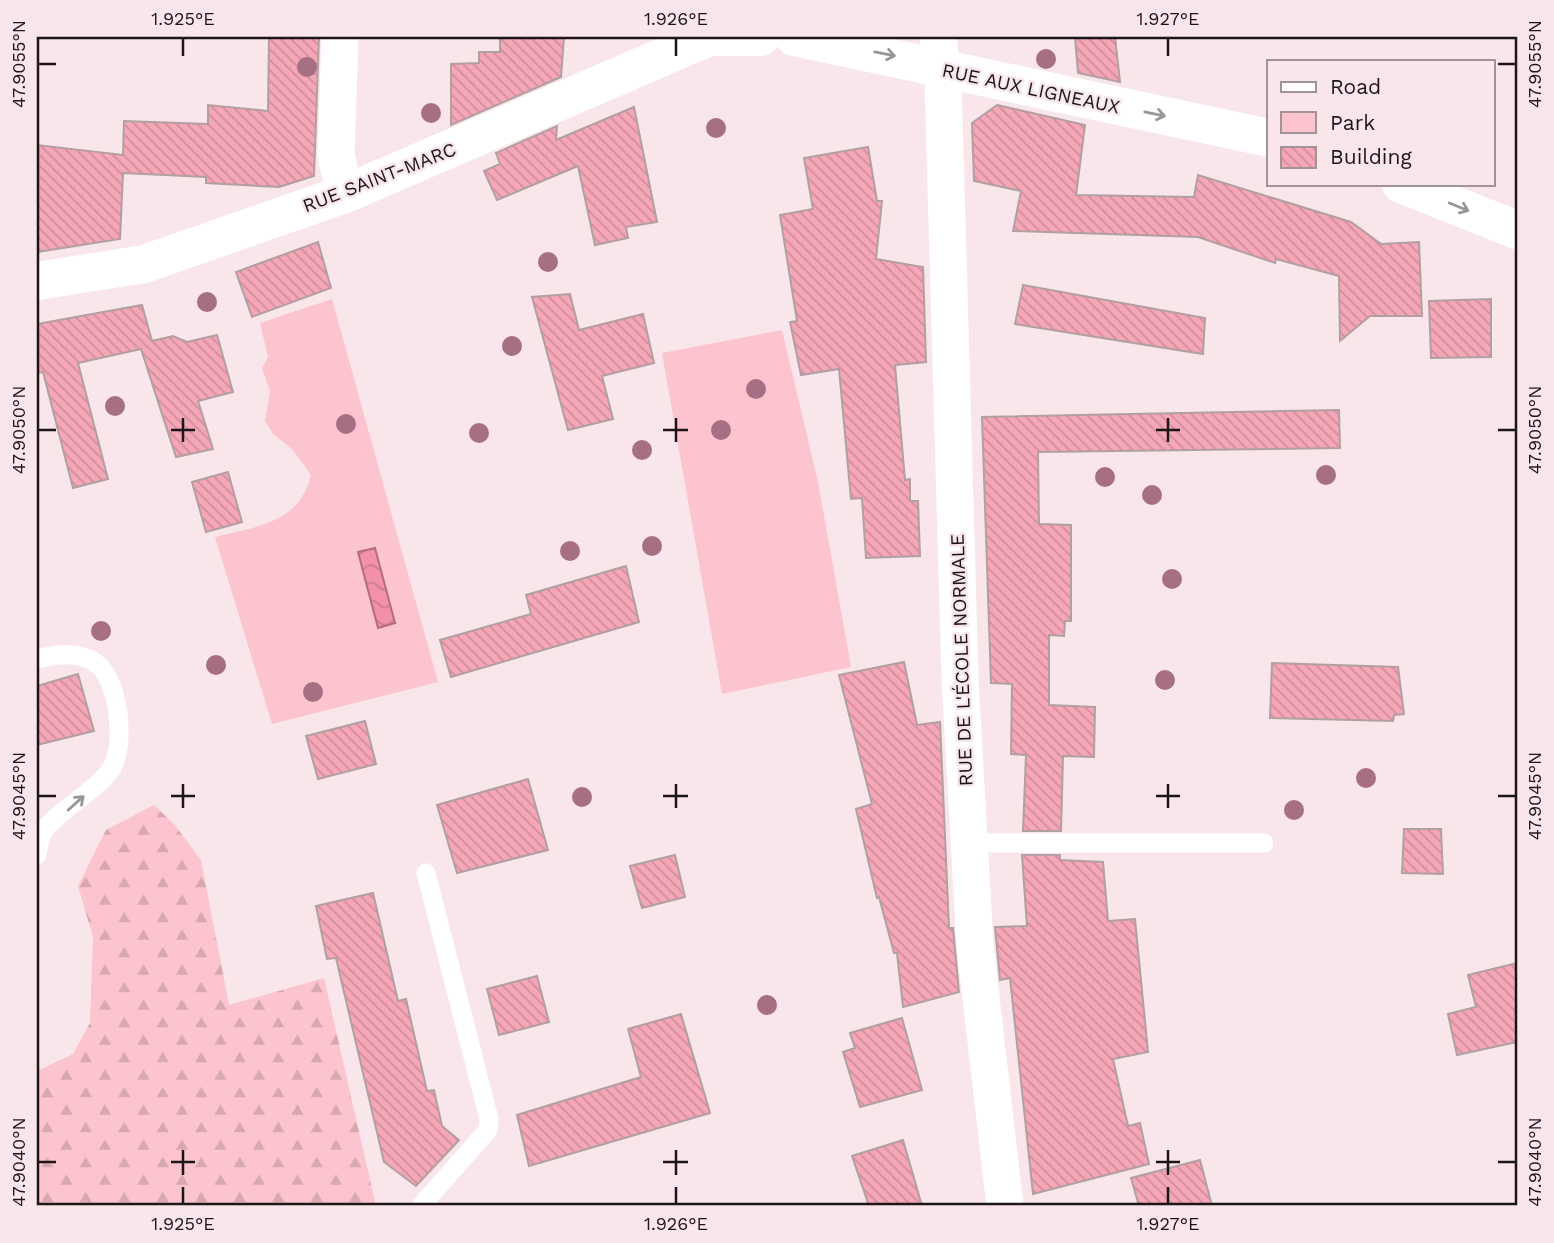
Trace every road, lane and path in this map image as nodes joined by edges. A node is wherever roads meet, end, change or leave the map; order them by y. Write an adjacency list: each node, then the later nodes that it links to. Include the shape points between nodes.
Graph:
1 (340, 37): 8 (street, via 336,156)
2 (709, 37): 3 (street); 8 (street, RUE SAINT-MARC)
3 (761, 37)
4 (794, 37): 5 (street, RUE AUX LIGNEAUX, one-way to 5, via 903,58)
5 (940, 53): 6 (street, RUE AUX LIGNEAUX, one-way to 6); 12 (street, RUE DE L'ÉCOLE NORMALE)
6 (1267, 137)
7 (1406, 186): 9 (street, one-way to 9)
8 (345, 194): 10 (street, RUE SAINT-MARC, via 144,264)
9 (1517, 230)
10 (37, 281)
11 (37, 659): 14 (lane, one-way to 11, via 42,833 110,771 120,745 117,705 102,669 82,656 60,653)
12 (969, 843): 13 (lane); 17 (street, RUE DE L'ÉCOLE NORMALE, via 975,946)
13 (1264, 843)
14 (37, 855)
15 (426, 873): 16 (lane, via 489,1119 488,1130)
16 (421, 1206)
17 (1005, 1206)

